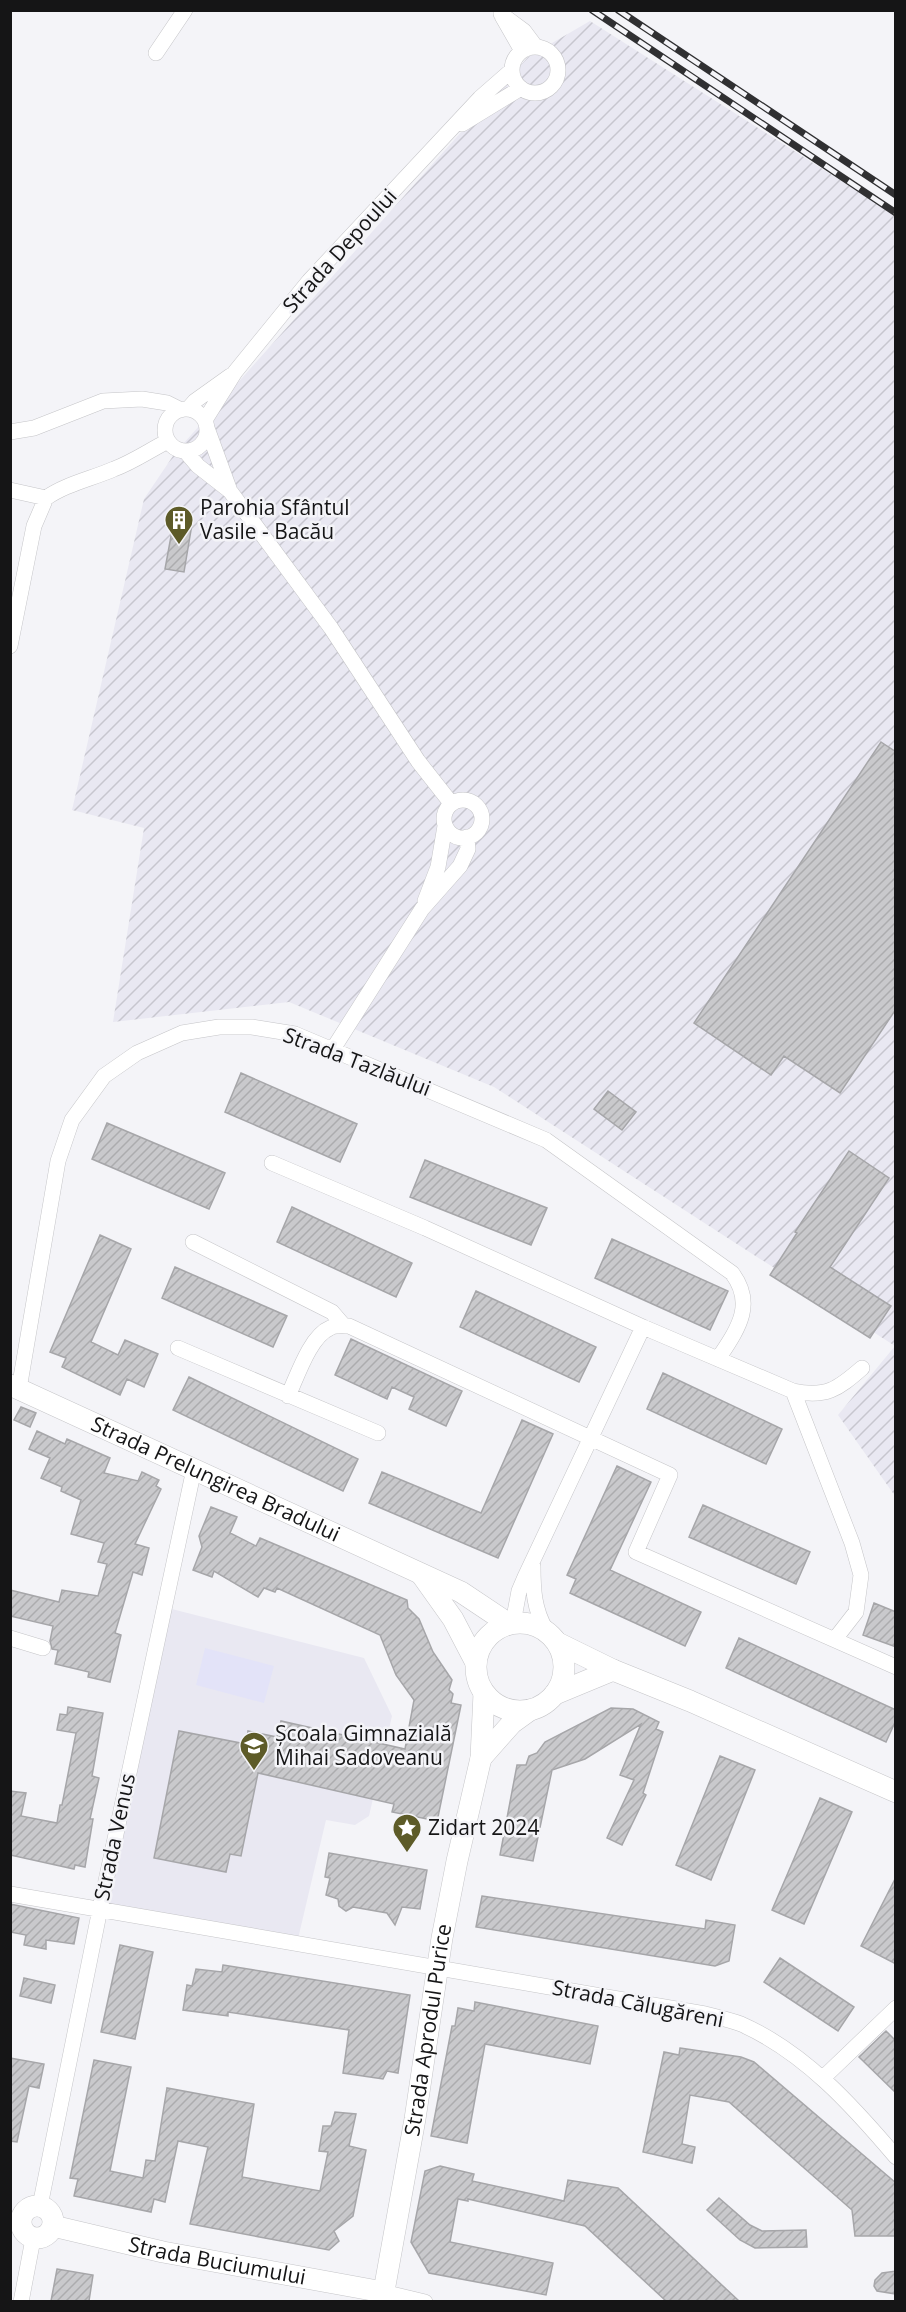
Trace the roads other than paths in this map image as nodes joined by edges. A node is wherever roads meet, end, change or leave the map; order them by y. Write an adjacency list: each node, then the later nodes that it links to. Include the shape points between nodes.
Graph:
1 (185, 10): 4 (street)
2 (500, 12): 3 (street, via 524,31)
3 (529, 49): 5 (street, via 515,59); 6 (street, via 546,50 554,57 557,77 541,92)
4 (156, 53)
5 (512, 70): 6 (street); 7 (street, Strada Depoului)
6 (521, 88): 7 (street, Strada Depoului)
7 (449, 132): 8 (street, Strada Depoului, via 309,281)
8 (235, 372): 10 (street, Strada Depoului); 12 (street, Strada Depoului)
9 (134, 401): 10 (street, via 156,401); 11 (street); 13 (street, via 103,401 34,428)
10 (184, 409): 11 (street); 12 (street, via 195,411)
11 (167, 421): 14 (street)
12 (206, 424): 15 (street, via 202,445); 17 (street)
13 (10, 432)
14 (168, 441): 15 (street); 18 (street, via 118,468 60,488)
15 (186, 452): 17 (street)
16 (10, 490): 18 (street)
17 (230, 491): 20 (street, via 331,628 418,761)
18 (46, 498): 19 (street, via 34,525)
19 (10, 646)
20 (451, 803): 21 (street, via 444,818); 22 (street, via 465,799 481,811 480,828)
21 (446, 826): 22 (street, via 454,836); 23 (street, via 438,867)
22 (467, 837): 23 (street, via 468,849 460,866)
23 (422, 909): 24 (street)
24 (333, 1049): 30 (street, Strada Tazlăului, via 546,1140 732,1273 742,1286 745,1301 738,1327); 32 (street, Strada Tazlăului, via 295,1034 252,1027 219,1027 182,1033 137,1053 104,1076 72,1120 58,1161)
25 (272, 1163): 28 (street)
26 (193, 1242): 27 (street, via 332,1311)
27 (344, 1326): 34 (street, via 332,1326 321,1333); 36 (street)
28 (643, 1328): 30 (street); 36 (street)
29 (178, 1348): 34 (street)
30 (718, 1359): 33 (street)
31 (862, 1368): 33 (street, via 841,1387 826,1393)
32 (15, 1388): 37 (street, Strada Prelungirea Bradului)
33 (801, 1393): 43 (street, via 861,1575 856,1612)
34 (288, 1396): 35 (street)
35 (378, 1433)
36 (591, 1437): 38 (street); 43 (street, via 670,1475 636,1552)
37 (194, 1469): 39 (street, Strada Prelungirea Bradului); 54 (street, Strada Venus)
38 (533, 1563): 40 (street, via 519,1591); 41 (street, via 534,1604)
39 (421, 1574): 40 (street, Strada Prelungirea Bradului, via 468,1596); 45 (street, Strada Prelungirea Bradului, via 453,1618)
40 (511, 1623): 41 (street, via 536,1625); 45 (street, via 486,1638)
41 (552, 1637): 47 (street); 49 (street, via 563,1656 564,1669)
42 (10, 1638): 44 (street)
43 (835, 1639): 46 (street)
44 (43, 1647)
45 (476, 1663): 48 (street)
46 (896, 1666)
47 (613, 1670): 49 (street); 52 (street)
48 (484, 1693): 50 (street, via 505,1709); 51 (street, Strada Aprodul Purice)
49 (555, 1694): 50 (street)
50 (530, 1710): 51 (street, Strada Aprodul Purice, via 512,1723)
51 (482, 1758): 55 (street, Strada Aprodul Purice)
52 (895, 1790)
53 (10, 1894): 54 (street, Strada Călugăreni)
54 (99, 1909): 55 (street, Strada Călugăreni); 59 (street, Strada Venus)
55 (437, 1967): 57 (street, Strada Călugăreni, via 738,2023 784,2049); 63 (street, Strada Aprodul Purice, via 415,2119)
56 (896, 2008): 57 (street)
57 (822, 2078): 58 (street, Strada Călugăreni)
58 (896, 2157)
59 (40, 2206): 60 (street, via 27,2208); 61 (street, via 53,2217)
60 (15, 2218): 62 (street, via 25,2235)
61 (53, 2226): 62 (street, via 46,2237); 63 (street, Strada Buciumului)
62 (33, 2239): 64 (street)
63 (382, 2297): 65 (street)
64 (21, 2301)
65 (424, 2301)

